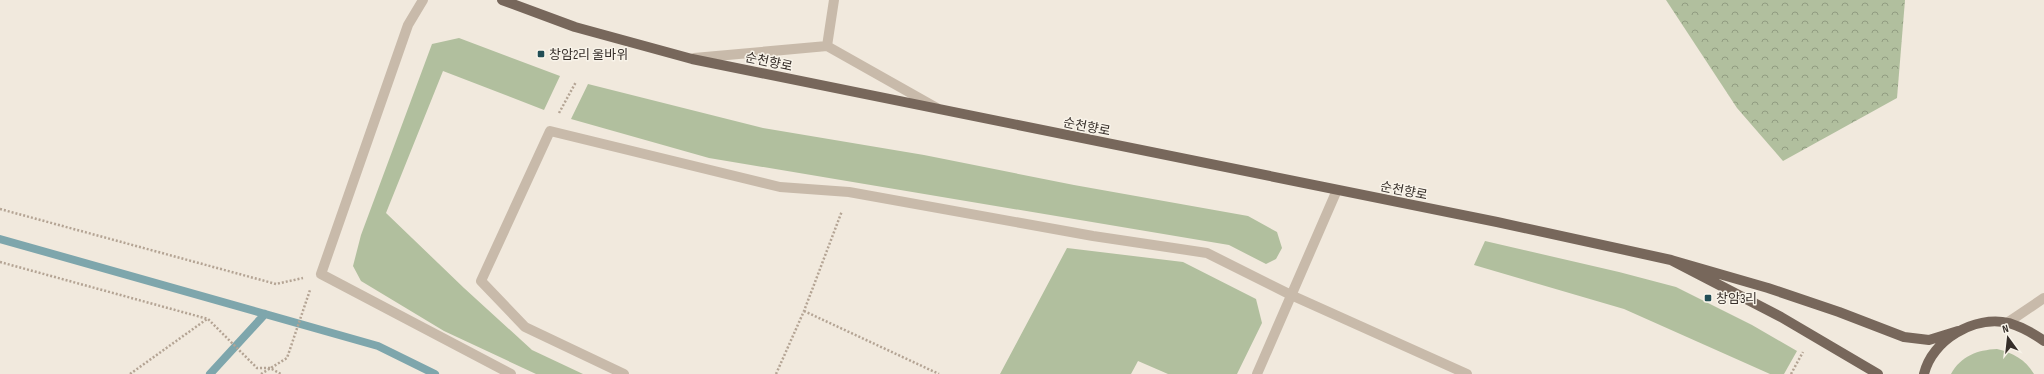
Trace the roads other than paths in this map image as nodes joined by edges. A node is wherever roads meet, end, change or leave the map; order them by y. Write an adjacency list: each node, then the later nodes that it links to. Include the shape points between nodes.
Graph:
1 (423, 0): 14 (street, via 408,25 321,274)
2 (502, 0): 5 (main road, 순천향로, via 576,26)
3 (834, 0): 4 (street)
4 (827, 46): 5 (street); 6 (street)
5 (692, 59): 6 (main road, 순천향로)
6 (939, 109): 7 (main road, 순천향로)
7 (1337, 190): 8 (main road, 순천향로); 9 (street)
8 (1671, 260): 12 (main road, via 1768,288 1904,337 1929,340); 18 (main road, via 1812,335)
9 (1291, 295): 15 (street, via 1207,253 849,192 780,187 550,131 481,281 525,327); 16 (street); 17 (street)
10 (2044, 298): 11 (street)
11 (2007, 323): 12 (main road, via 1982,323); 13 (main road, via 2031,331)
12 (1958, 331): 19 (main road, via 1938,347 1925,367)
13 (2044, 341)
14 (511, 374)
15 (624, 374)
16 (1257, 374)
17 (1467, 374)
18 (1878, 374)
19 (1924, 374)

